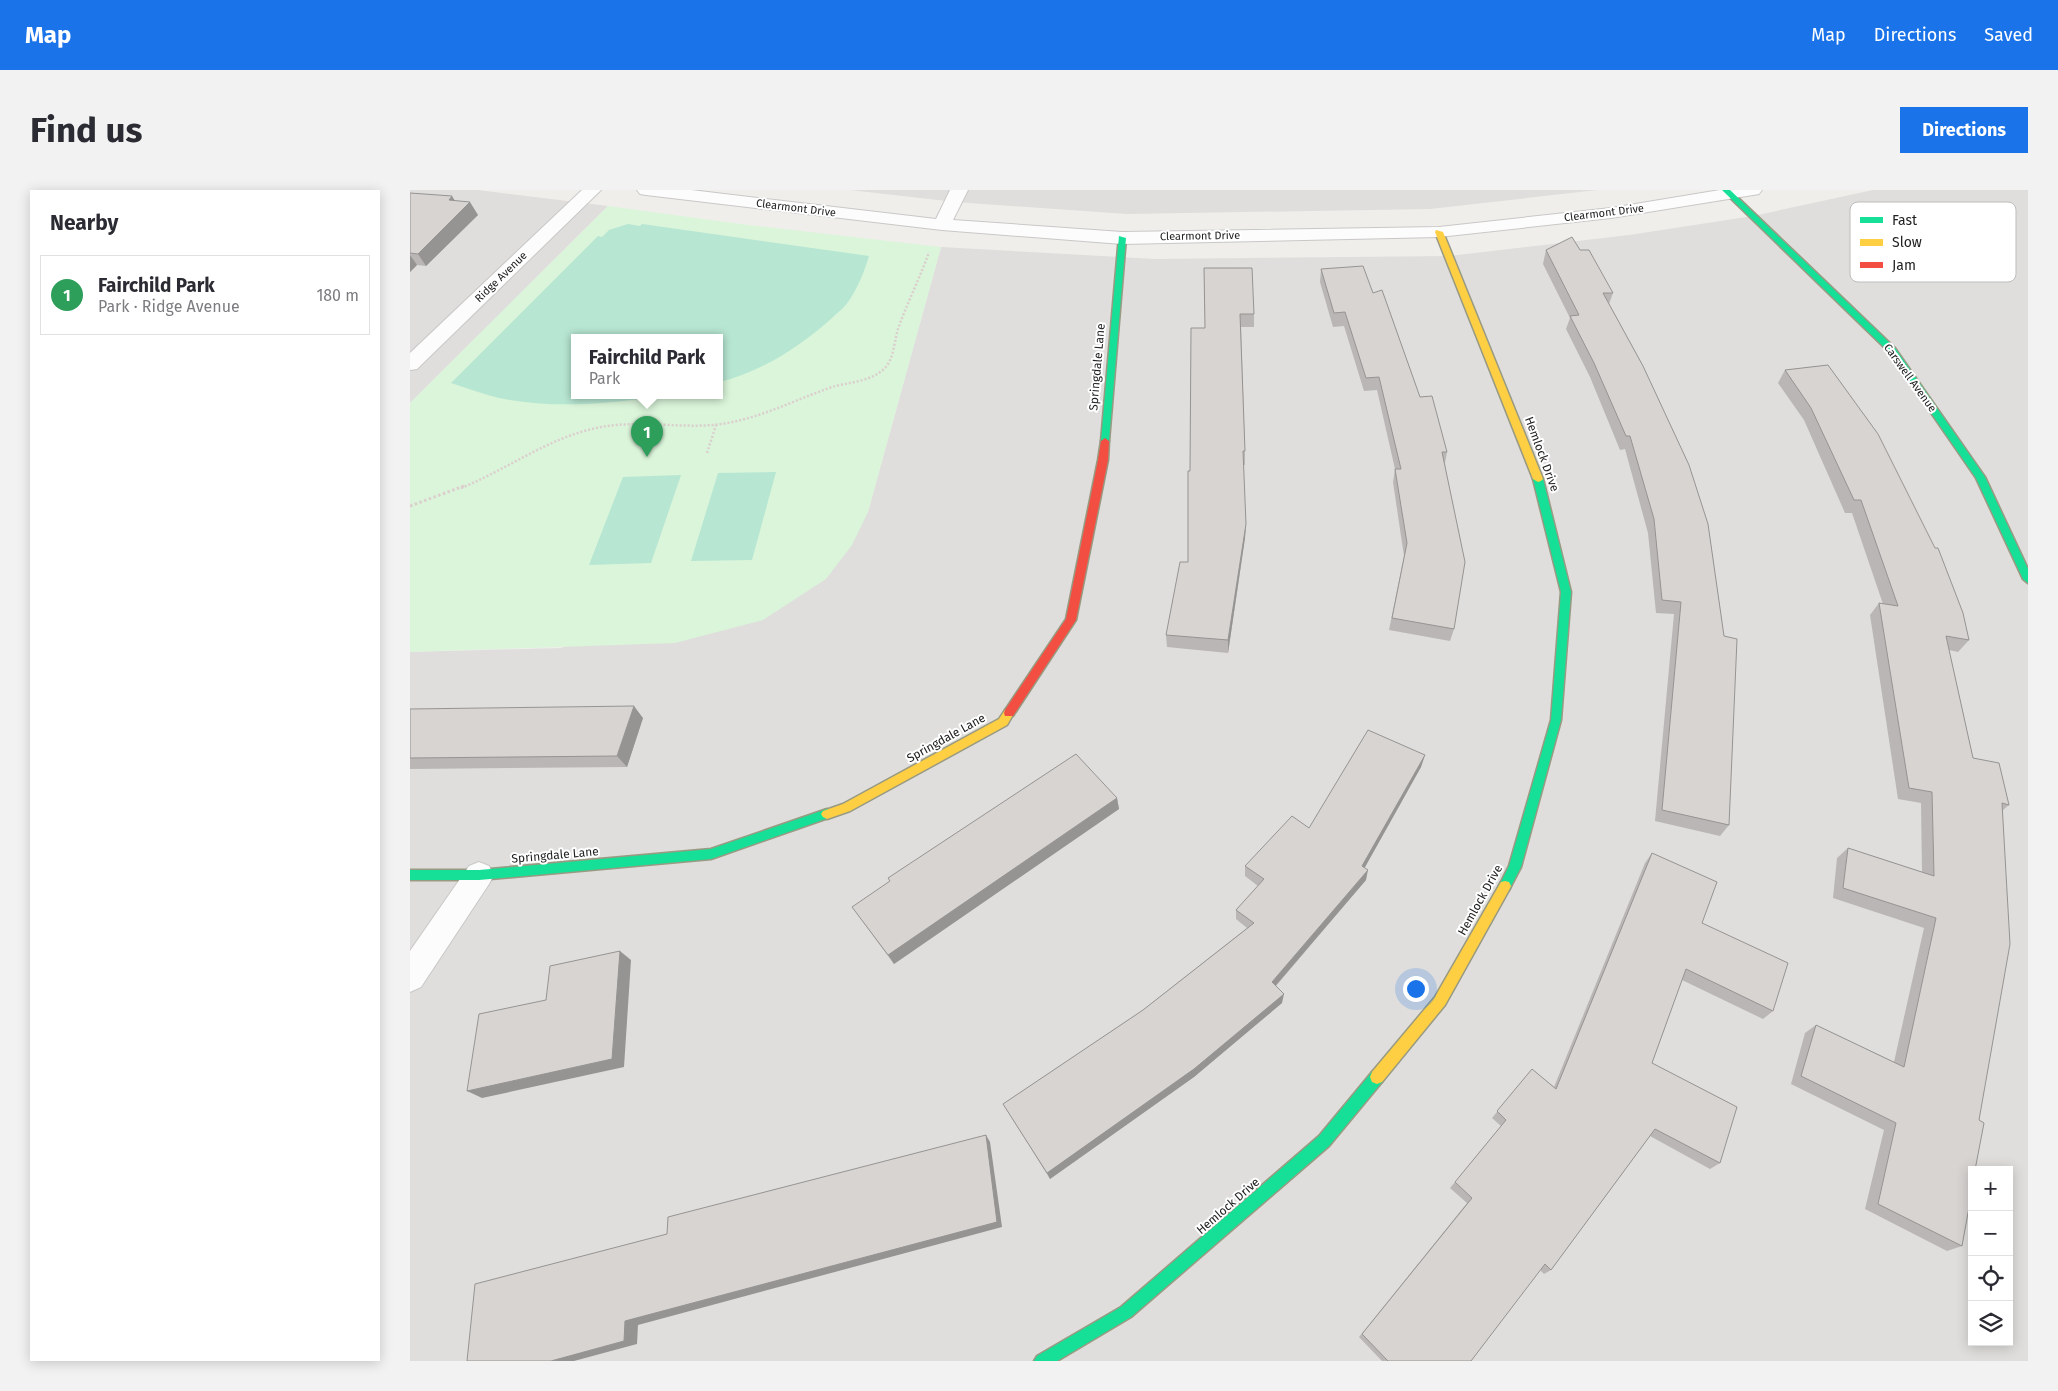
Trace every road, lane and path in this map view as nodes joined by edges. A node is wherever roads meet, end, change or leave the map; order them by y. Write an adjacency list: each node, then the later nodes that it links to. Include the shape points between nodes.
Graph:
1 (592, 190): 10 (street, Ridge Avenue)
2 (646, 190): 6 (street, Clearmont Drive)
3 (959, 190): 6 (street)
4 (1753, 190): 5 (street, Clearmont Drive)
5 (1729, 192): 7 (street, Clearmont Drive, via 1612,213); 14 (street, Carswell Avenue, via 1892,350 1980,477)
6 (942, 225): 8 (street, Clearmont Drive)
7 (1439, 232): 8 (street, Clearmont Drive); 18 (street, Hemlock Drive, via 1541,486 1566,592 1556,720 1514,867 1440,1001 1324,1141 1126,1312)
8 (1122, 238): 16 (street, Springdale Lane, via 1103,460 1070,620 1003,722 846,808 711,854)
9 (931, 246): 11 (path, via 884,370 785,407)
10 (410, 364)
11 (716, 425): 12 (path); 13 (path, via 617,425 573,433 469,484)
12 (707, 453)
13 (410, 506)
14 (2028, 579)
15 (410, 875): 16 (street, Springdale Lane)
16 (479, 875): 17 (street)
17 (410, 977)
18 (1042, 1361)

